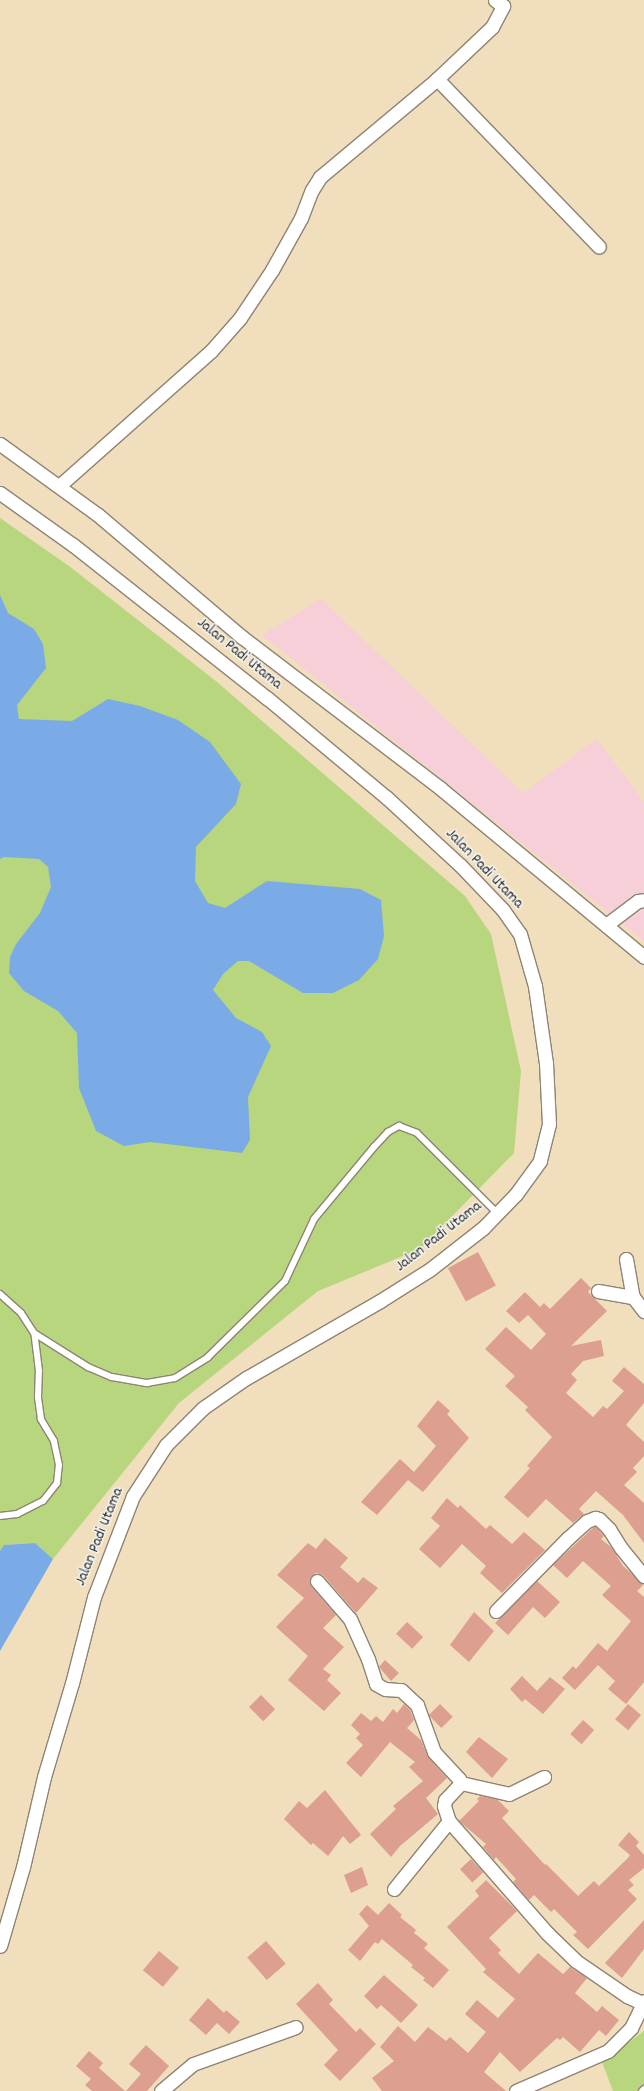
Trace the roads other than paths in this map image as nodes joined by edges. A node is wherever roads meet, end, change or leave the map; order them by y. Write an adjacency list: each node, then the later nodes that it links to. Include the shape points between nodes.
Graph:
1 (502, 2): 2 (street, via 492,27)
2 (437, 79): 3 (street); 5 (street, via 320,178 272,270 240,318 211,351)
3 (599, 247)
4 (0, 444): 5 (street)
5 (59, 486): 8 (street, via 242,637 440,788)
6 (0, 493): 10 (street, Jalan Padi Utama, via 73,545 267,698 386,797 460,865 503,910 520,934 536,986 546,1063 549,1124 540,1161 516,1194)
7 (644, 900): 8 (street, via 638,901)
8 (606, 925): 9 (street)
9 (644, 956)
10 (497, 1213): 16 (lane, via 417,1133 399,1126 388,1132 374,1147 314,1219 285,1280 208,1357 175,1378 147,1383 112,1377 88,1367); 25 (street, Jalan Padi Utama, via 483,1228 429,1270 246,1378 203,1408 162,1452 132,1496 94,1597)
11 (626, 1260): 14 (street)
12 (598, 1291): 14 (street)
13 (0, 1294): 16 (lane, via 21,1313)
14 (633, 1297): 15 (street)
15 (644, 1311)
16 (34, 1333): 17 (lane, via 41,1419 54,1441 60,1465 57,1483 43,1501 17,1514)
17 (0, 1516)
18 (644, 1576): 20 (street, via 609,1529 599,1519 594,1518 587,1521 558,1548)
19 (318, 1581): 22 (street, via 350,1619 376,1684 385,1690 401,1690 417,1705 434,1752 457,1774)
20 (496, 1611)
21 (544, 1777): 22 (street, via 509,1794)
22 (461, 1783): 23 (street, via 445,1800 444,1806)
23 (449, 1821): 24 (street); 26 (street, via 532,1917 576,1961 626,1996)
24 (394, 1889)
25 (0, 1946)
26 (643, 2002): 29 (street, via 631,2028 608,2051)
27 (296, 2027): 28 (street, via 193,2064)
28 (161, 2091)
29 (516, 2091)

